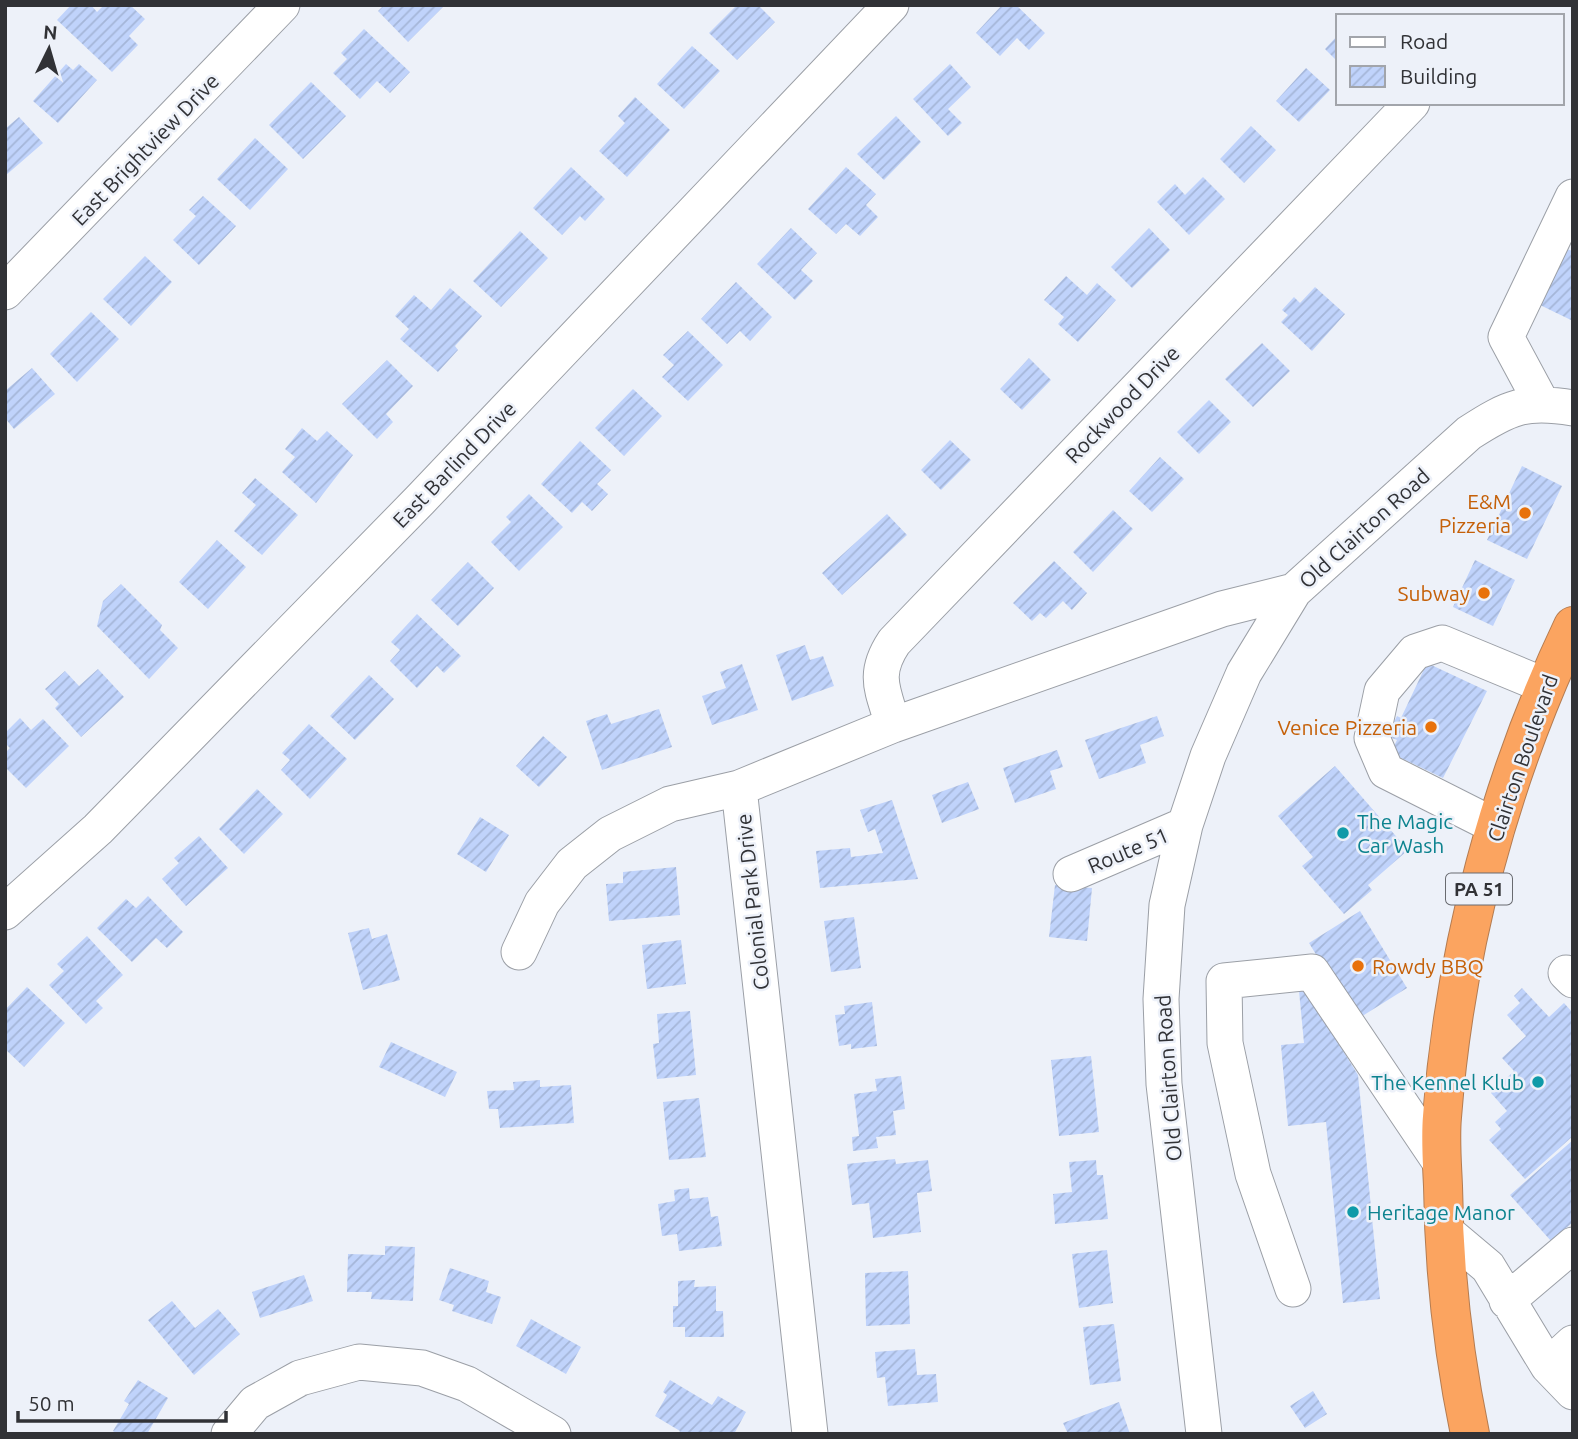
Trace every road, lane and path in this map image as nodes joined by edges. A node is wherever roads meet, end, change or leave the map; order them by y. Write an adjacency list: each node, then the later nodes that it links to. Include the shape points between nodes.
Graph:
1 (282, 5): 5 (street, East Brightview Drive)
2 (891, 5): 15 (street, East Barlind Drive, via 381,540 98,829)
3 (1410, 105): 10 (street, Rockwood Drive, via 894,642 882,661 881,681)
4 (1573, 197): 6 (street, via 1506,337)
5 (5, 292)
6 (1557, 405): 7 (street, Old Clairton Road, via 1502,412 1469,433)
7 (1294, 591): 10 (street, Colonial Park Drive, via 1223,609); 12 (street, Old Clairton Road, via 1244,673 1208,756)
8 (1573, 626): 9 (highway, Clairton Boulevard / PA 51)
9 (1546, 686): 13 (highway, Clairton Boulevard / PA 51); 13 (street, via 1442,643 1415,652 1382,691 1371,738 1386,771)
10 (893, 725): 11 (street, Colonial Park Drive)
11 (739, 788): 16 (street, via 670,804 610,834 565,874 542,903); 26 (street, Colonial Park Drive)
12 (1185, 825): 14 (street, Route 51); 27 (street, Old Clairton Road, via 1167,905 1161,999 1164,1084)
13 (1497, 827): 17 (highway, Clairton Boulevard / PA 51, via 1458,984 1441,1119)
14 (1071, 874)
15 (5, 912)
16 (519, 953)
17 (1442, 1165): 18 (highway, Clairton Boulevard / PA 51); 20 (street, via 1312,972 1224,981 1225,1043 1253,1174)
18 (1444, 1230): 21 (street, via 1488,1267); 28 (highway, Clairton Boulevard / PA 51, via 1456,1366)
19 (1573, 1245): 21 (street)
20 (1293, 1289)
21 (1507, 1301): 22 (street)
22 (1560, 1355): 23 (street)
23 (1573, 1392)
24 (229, 1434): 25 (street, via 255,1404 300,1378 359,1362 422,1368 467,1384)
25 (553, 1434)
26 (810, 1434)
27 (1204, 1434)
28 (1470, 1434)

